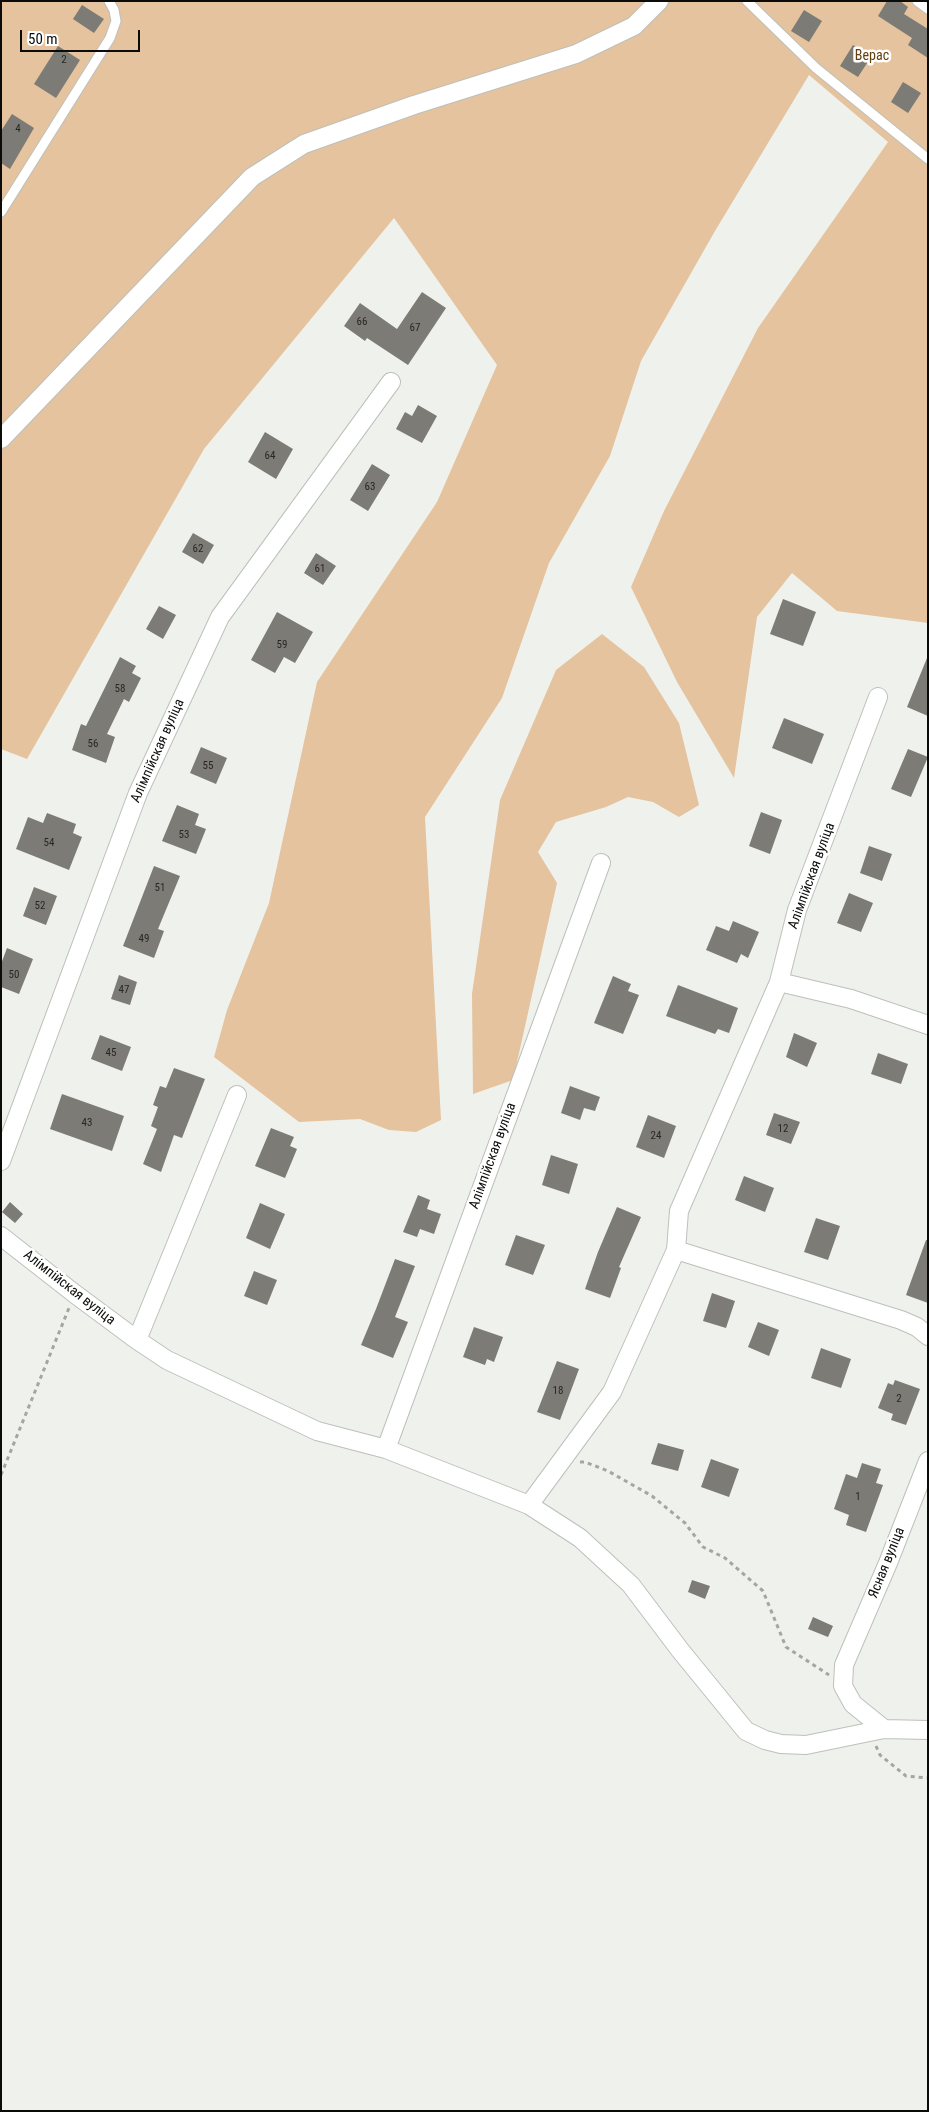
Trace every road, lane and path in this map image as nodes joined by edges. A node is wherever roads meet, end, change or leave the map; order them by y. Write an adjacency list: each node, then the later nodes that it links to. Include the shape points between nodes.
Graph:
1 (109, 1): 7 (lane, via 116,21 110,38)
2 (659, 1): 9 (street, via 634,26 576,54 304,144 252,176)
3 (747, 1): 6 (lane, via 816,68)
4 (917, 1): 5 (lane)
5 (928, 9)
6 (928, 159)
7 (1, 212)
8 (391, 382): 15 (street, Алімпійская вуліца, via 220,617 138,793)
9 (1, 439)
10 (878, 697): 12 (street, Алімпійская вуліца, via 796,910)
11 (601, 863): 21 (street, Алімпійская вуліца)
12 (779, 982): 13 (street, via 851,999); 17 (street, Алімпійская вуліца, via 679,1211)
13 (928, 1025)
14 (237, 1095): 20 (street)
15 (1, 1161)
16 (1, 1236): 18 (street, Алімпійская вуліца)
17 (676, 1250): 19 (street, via 901,1320); 23 (street, Алімпійская вуліца, via 612,1392)
18 (74, 1294): 20 (street, Алімпійская вуліца); 24 (path)
19 (928, 1336)
20 (137, 1340): 21 (street, Алімпійская вуліца, via 167,1360 317,1431)
21 (386, 1449): 25 (street, Алімпійская вуліца)
22 (928, 1461): 26 (street, Ясная вуліца, via 844,1665)
23 (560, 1462): 25 (street, Алімпійская вуліца); 26 (path, via 586,1462 652,1496 685,1523 703,1547 725,1558 763,1591 786,1647)
24 (1, 1475)
25 (530, 1505): 27 (street, via 580,1538 631,1585 746,1731 781,1744 806,1745)
26 (843, 1686): 27 (street, via 853,1704)
27 (876, 1730): 28 (street); 29 (path, via 880,1755 906,1776)
28 (928, 1730)
29 (928, 1778)

